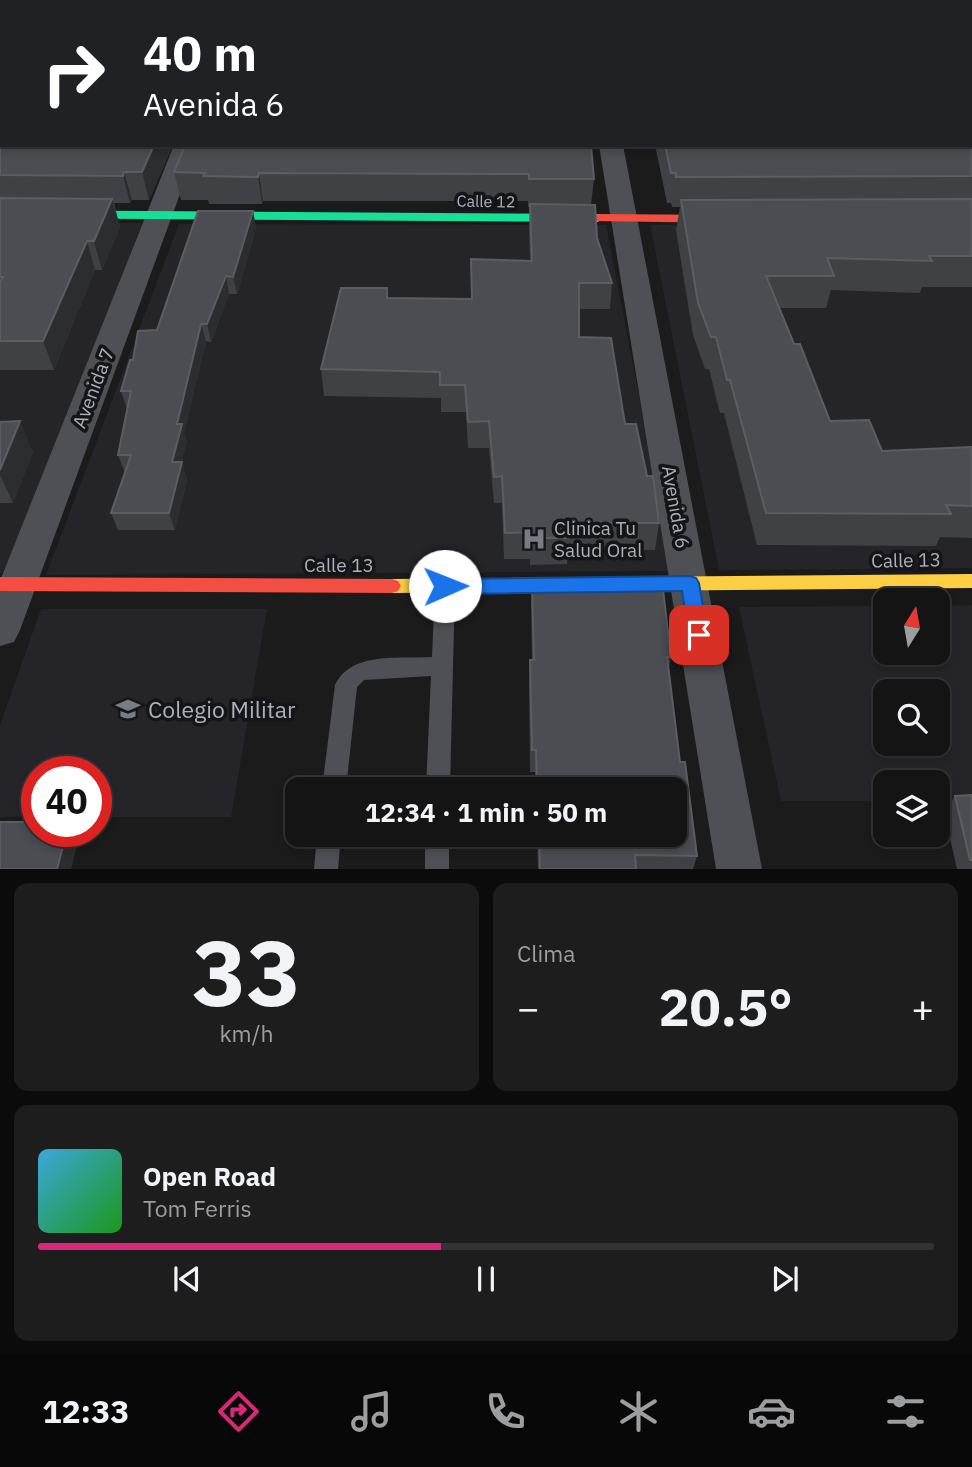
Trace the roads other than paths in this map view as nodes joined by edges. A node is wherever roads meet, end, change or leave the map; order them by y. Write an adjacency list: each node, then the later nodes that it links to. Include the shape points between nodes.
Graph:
1 (186, 147): 4 (street, Avenida 7)
2 (611, 147): 5 (street, Avenida 6)
3 (0, 214): 4 (street, Calle 12)
4 (158, 215): 5 (street, Calle 12); 9 (street, Avenida 7)
5 (625, 219): 6 (street, Calle 12); 8 (street, Avenida 6)
6 (750, 219)
7 (972, 580): 8 (street, Calle 13)
8 (690, 583): 10 (street, Calle 13); 19 (street, Avenida 6)
9 (9, 584): 10 (street, Calle 13); 11 (street, Avenida 7)
10 (445, 586): 12 (lane)
11 (0, 630)
12 (442, 666): 13 (lane, via 360,671 352,676 346,685); 14 (lane)
13 (335, 777)
14 (439, 777)
15 (328, 847): 17 (lane)
16 (437, 847): 18 (lane)
17 (326, 869)
18 (437, 869)
19 (739, 869)

